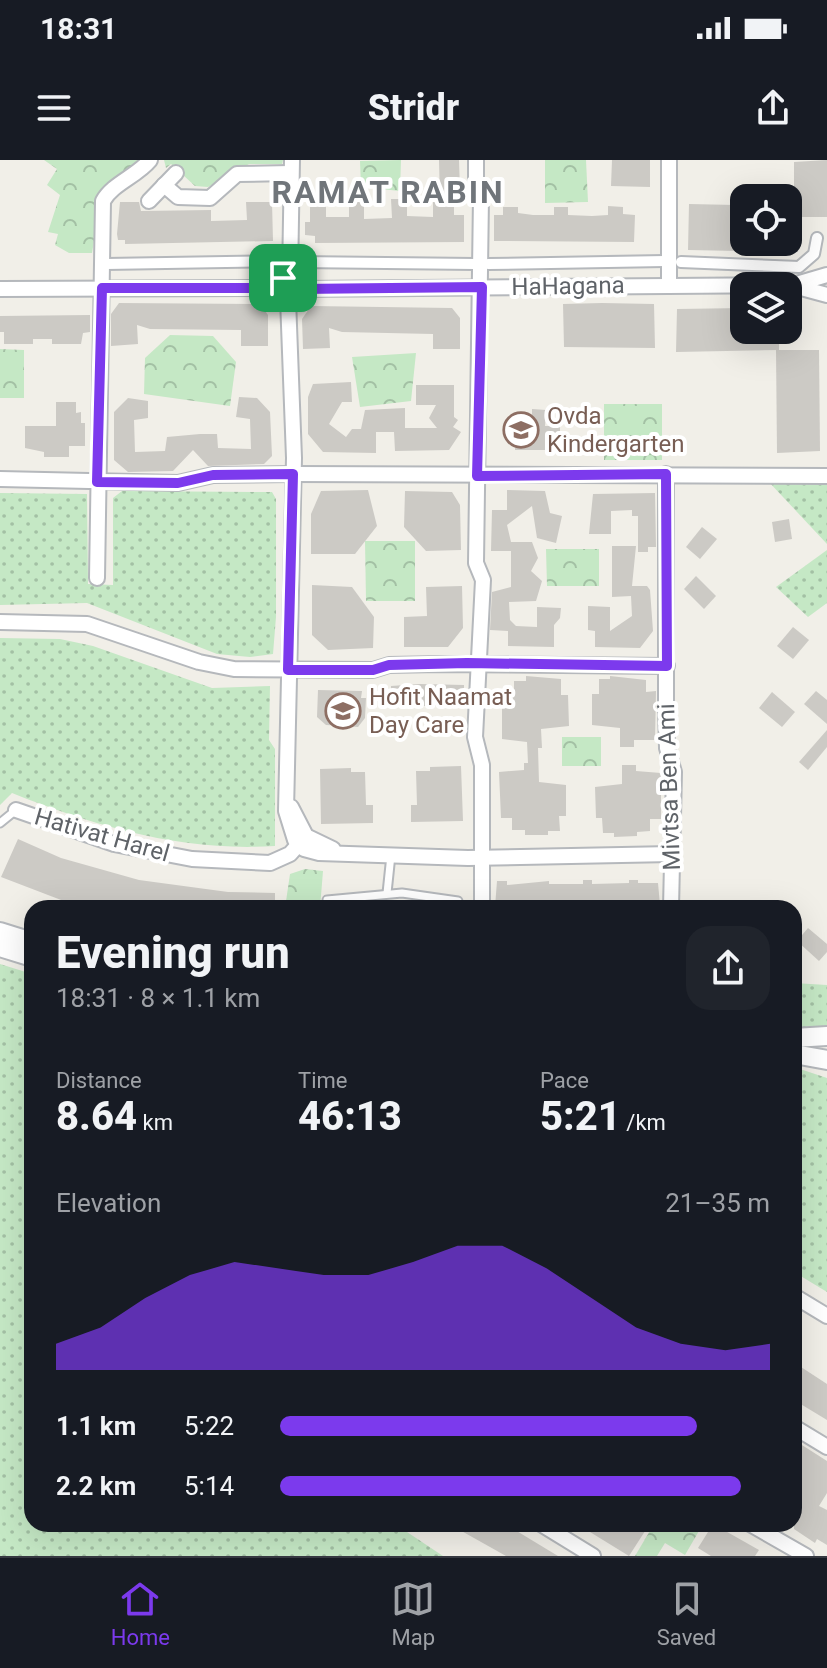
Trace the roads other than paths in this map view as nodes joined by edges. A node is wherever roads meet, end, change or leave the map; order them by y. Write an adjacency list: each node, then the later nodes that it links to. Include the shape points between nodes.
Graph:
1 (150, 160): 21 (street, via 104,198)
2 (476, 160): 20 (street)
3 (669, 160): 18 (street)
4 (291, 166): 6 (street, via 237,174 210,198 178,197); 22 (street)
5 (176, 173): 6 (street)
6 (164, 185): 7 (street)
7 (149, 201)
8 (817, 238): 12 (street, via 814,254 799,267)
9 (284, 261): 13 (street)
10 (665, 261): 15 (street)
11 (297, 262): 14 (street)
12 (681, 262)
13 (106, 264)
14 (475, 264)
15 (488, 264)
16 (827, 275): 17 (street, HaHagana)
17 (802, 282)
18 (669, 284): 19 (street, HaHagana); 20 (street, HaHagana)
19 (730, 285)
20 (482, 287): 22 (street, HaHagana); 28 (street)
21 (102, 288): 22 (street, HaHagana); 24 (street, HaHagana); 31 (street)
22 (289, 288): 26 (street)
23 (802, 288): 25 (street, HaHagana)
24 (0, 289)
25 (827, 295)
26 (293, 474): 28 (street); 31 (street, via 213,475 178,483); 36 (street)
27 (666, 474): 28 (street); 29 (street); 35 (street, Mivtsa Ben Ami)
28 (477, 476): 34 (street, via 476,563 483,580)
29 (827, 476)
30 (0, 479): 31 (street)
31 (97, 482): 32 (street)
32 (97, 578)
33 (0, 622): 36 (street, via 87,624 199,662)
34 (479, 663): 35 (street); 36 (street); 42 (street, via 475,737 482,765)
35 (667, 666): 40 (street, Mivtsa Ben Ami, via 667,748 674,772)
36 (288, 670): 39 (street, via 288,823)
37 (16, 810): 38 (lane, Hativat Harel); 39 (street, Hativat Harel, via 114,844 192,859 267,863 288,856)
38 (0, 823)
39 (303, 841): 41 (street, via 319,853)
40 (672, 854): 42 (street); 47 (street, Mivtsa Ben Ami)
41 (391, 855): 42 (street); 43 (lane)
42 (481, 857): 46 (street)
43 (387, 893): 44 (lane); 45 (lane)
44 (327, 900)
45 (449, 900)
46 (482, 900)
47 (671, 900)
48 (0, 932): 49 (street)
49 (24, 940)
50 (0, 947): 51 (street)
51 (24, 954)
52 (827, 1036): 53 (street)
53 (802, 1038)
54 (802, 1055): 55 (street)
55 (827, 1060)
56 (802, 1301): 57 (street)
57 (827, 1316)
58 (802, 1432): 59 (street)
59 (827, 1447)
60 (554, 1532): 62 (street)
61 (764, 1532): 63 (street)
62 (593, 1556)
63 (806, 1556)

